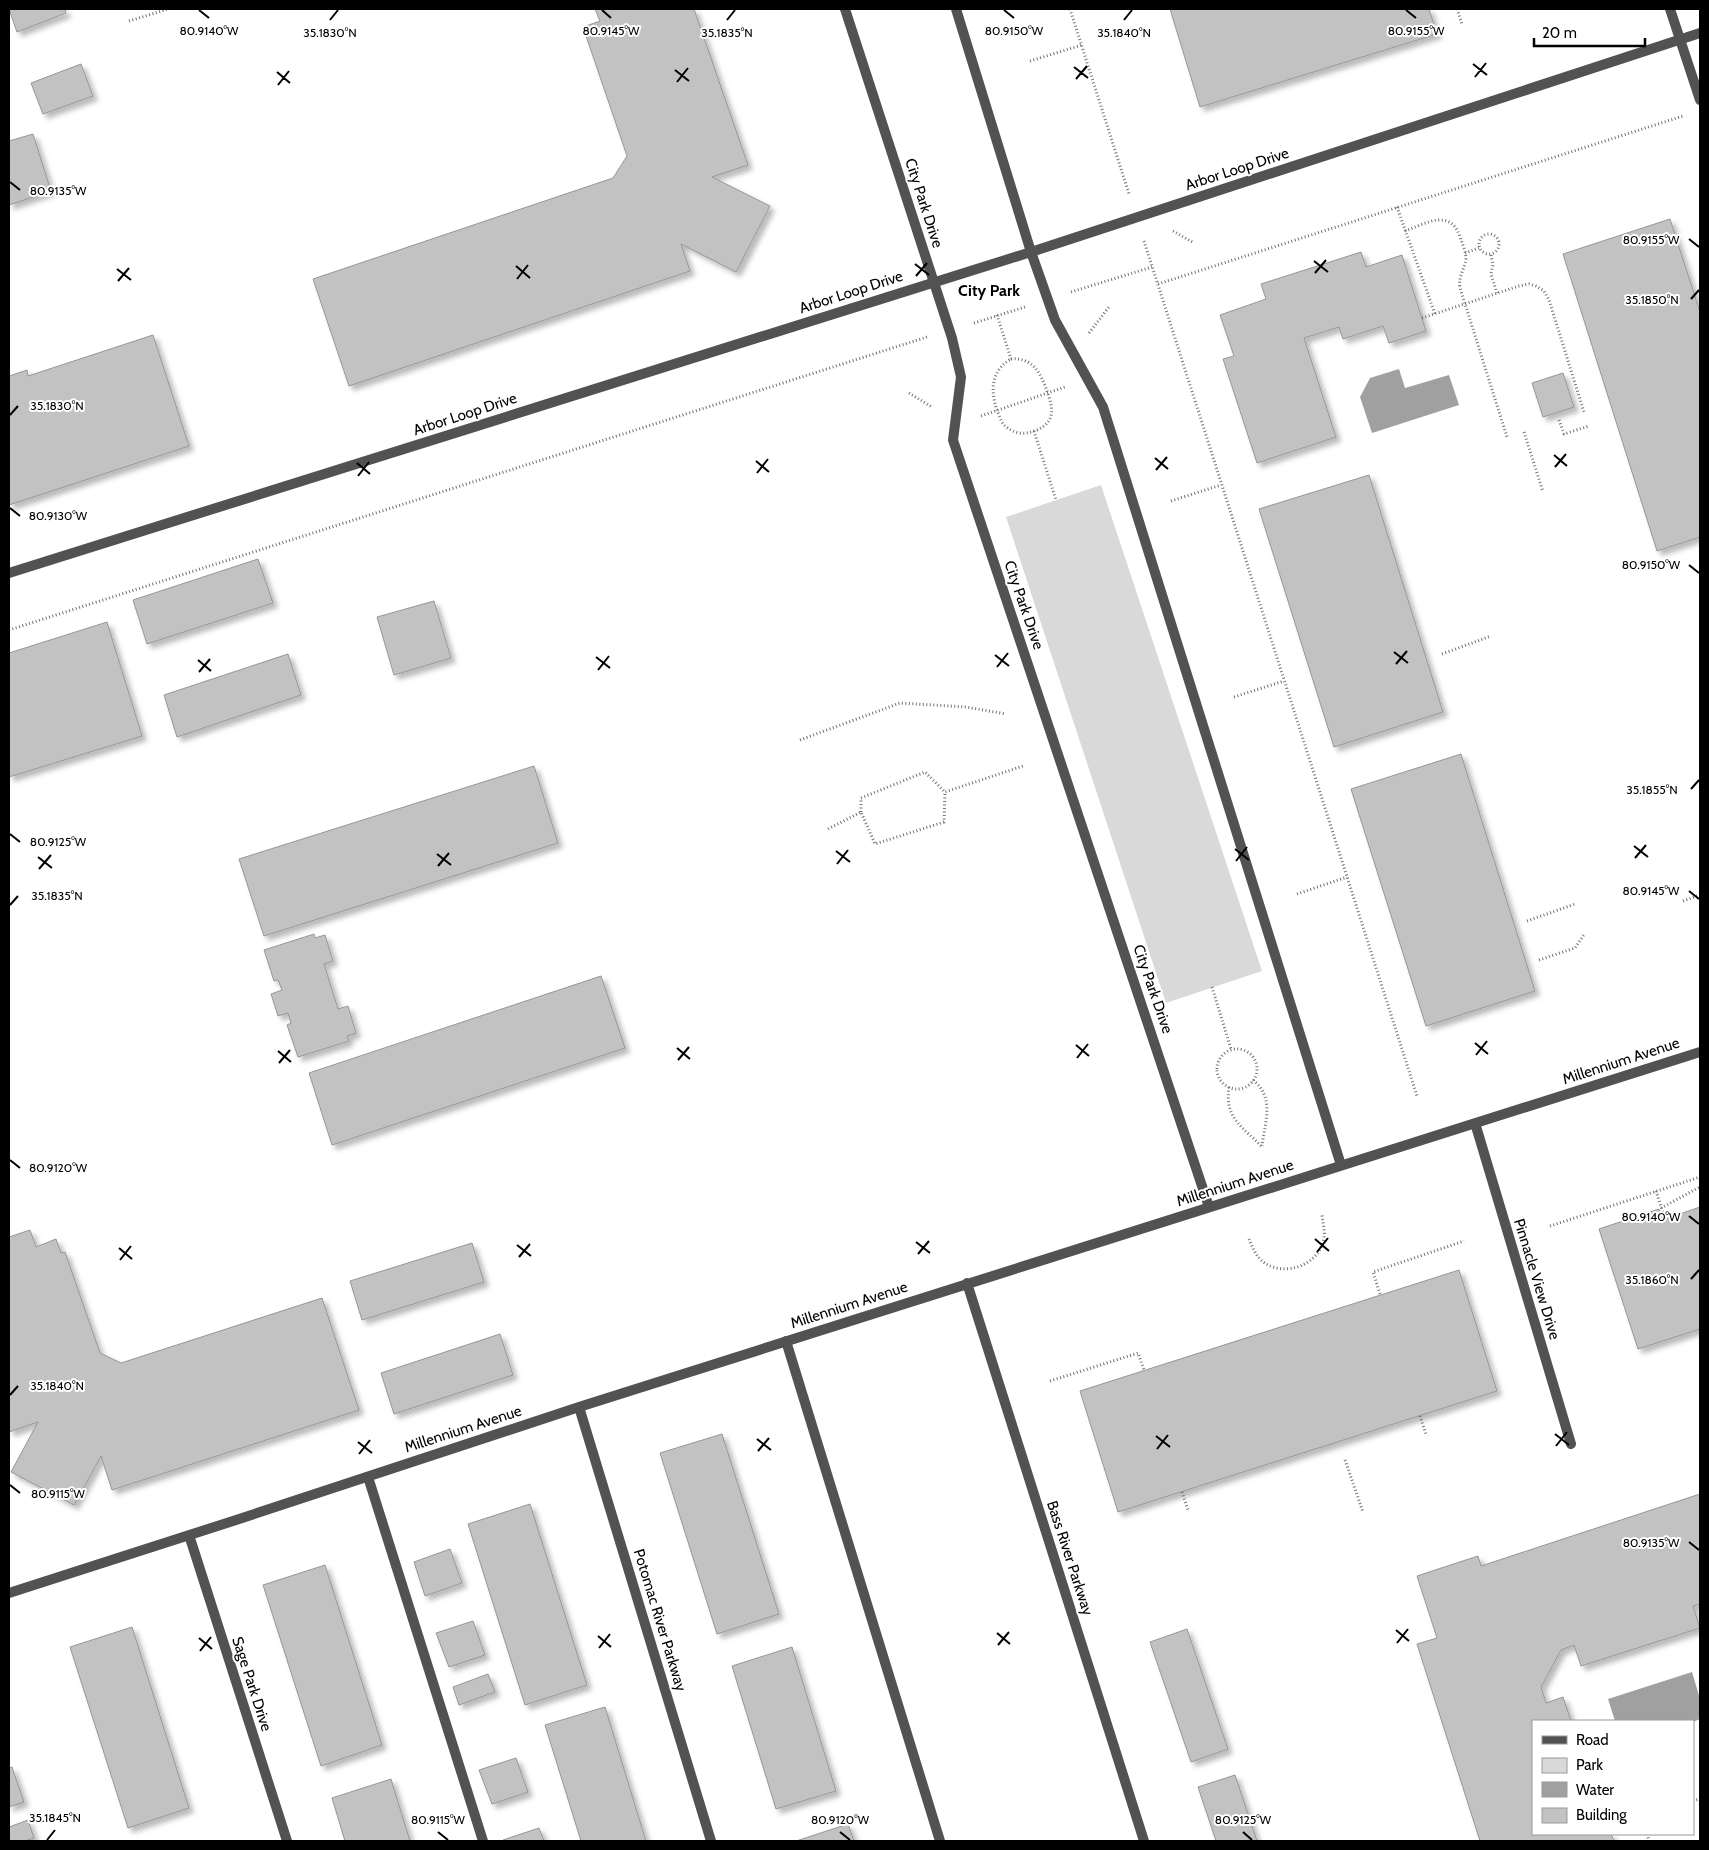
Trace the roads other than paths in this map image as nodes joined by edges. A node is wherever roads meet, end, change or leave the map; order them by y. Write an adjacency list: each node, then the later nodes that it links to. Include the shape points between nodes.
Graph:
1 (844, 9): 8 (street, City Park Drive)
2 (956, 9): 7 (street)
3 (1670, 9): 5 (street)
4 (1700, 33): 5 (street, Arbor Loop Drive)
5 (1680, 39): 6 (street); 7 (street, Arbor Loop Drive)
6 (1700, 100)
7 (1031, 252): 8 (street, Arbor Loop Drive); 12 (street, via 1055,320 1103,407)
8 (934, 281): 9 (street, Arbor Loop Drive); 13 (street, City Park Drive, via 952,338 960,378 953,440)
9 (9, 573)
10 (1700, 1052): 11 (street, Millennium Avenue)
11 (1475, 1123): 12 (street, Millennium Avenue); 17 (street, Pinnacle View Drive)
12 (1341, 1165): 13 (street, Millennium Avenue)
13 (1209, 1207): 14 (street, Millennium Avenue)
14 (967, 1283): 15 (street, Millennium Avenue); 25 (street, Bass River Parkway)
15 (786, 1341): 16 (street, Millennium Avenue); 24 (street)
16 (579, 1407): 18 (street, Millennium Avenue); 23 (street, Potomac River Parkway)
17 (1571, 1444)
18 (368, 1477): 19 (street, Millennium Avenue); 22 (street)
19 (189, 1535): 20 (street, Millennium Avenue); 21 (street, Sage Park Drive)
20 (9, 1593)
21 (287, 1841)
22 (483, 1841)
23 (711, 1841)
24 (940, 1841)
25 (1144, 1841)

